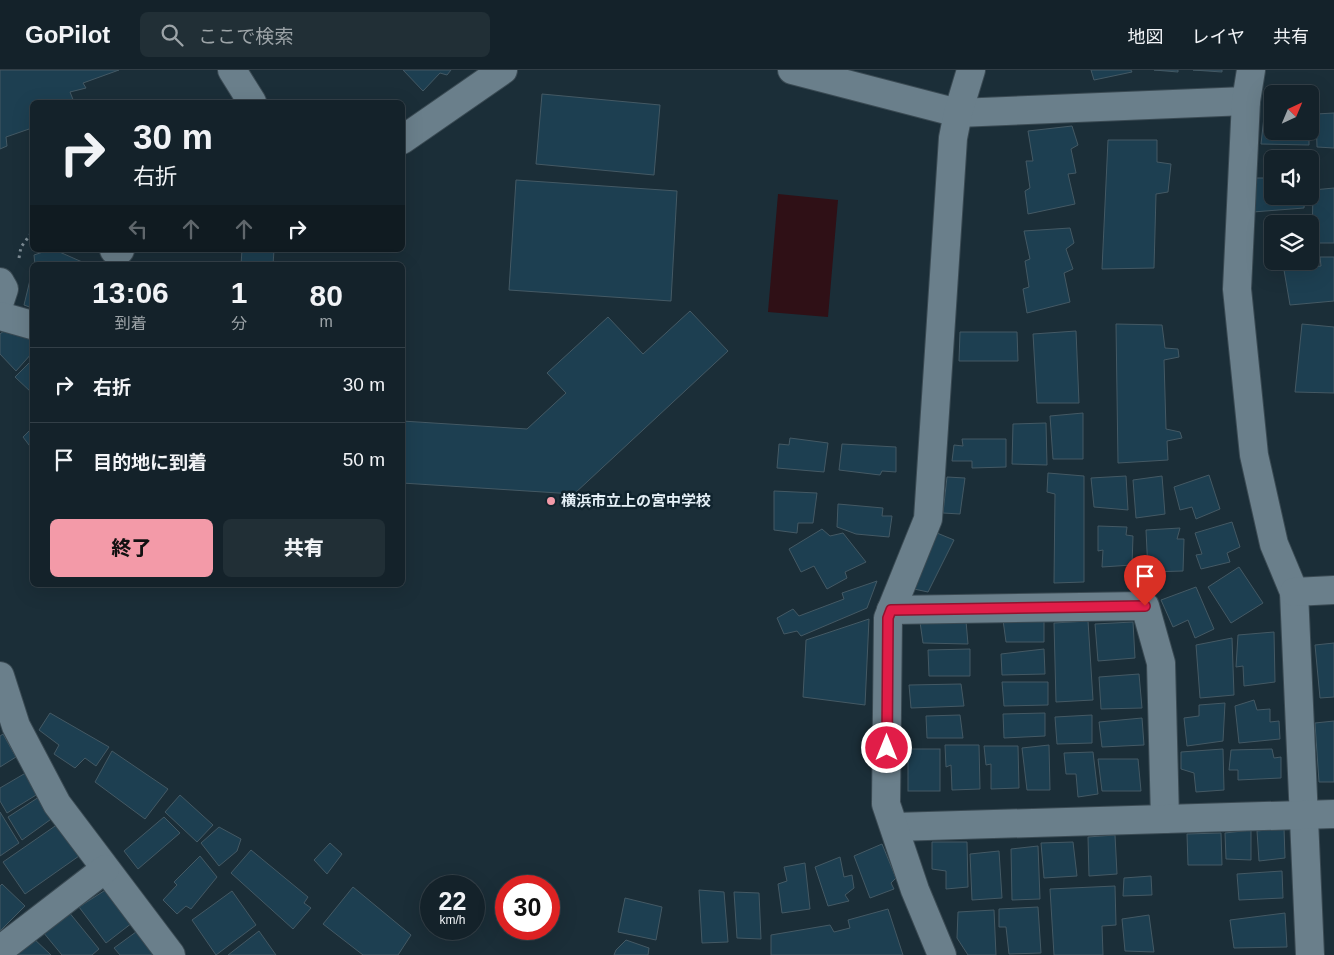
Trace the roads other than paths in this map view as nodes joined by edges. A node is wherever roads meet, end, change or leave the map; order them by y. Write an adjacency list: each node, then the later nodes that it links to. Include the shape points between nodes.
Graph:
1 (232, 70): 6 (street)
2 (503, 70): 9 (street)
3 (792, 70): 8 (street)
4 (970, 70): 8 (street)
5 (1251, 70): 7 (street)
6 (251, 100)
7 (1246, 101): 8 (street); 15 (street, via 1237,289 1254,455 1274,544)
8 (958, 113): 16 (street, via 953,138 928,519)
9 (405, 138)
10 (0, 282): 11 (street, via 4,288)
11 (0, 301)
12 (0, 316): 13 (street)
13 (30, 325)
14 (1334, 590): 15 (street)
15 (1294, 592): 19 (street)
16 (891, 610): 20 (street, via 1145,606 1161,663); 21 (street, via 888,618 886,804)
17 (0, 676): 22 (street, via 16,726 57,804)
18 (1334, 814): 19 (street)
19 (1304, 815): 20 (street); 26 (street)
20 (1165, 819): 21 (street)
21 (895, 827): 25 (street, via 915,890)
22 (105, 869): 23 (street); 24 (street)
23 (0, 950)
24 (171, 955)
25 (942, 955)
26 (1310, 955)

